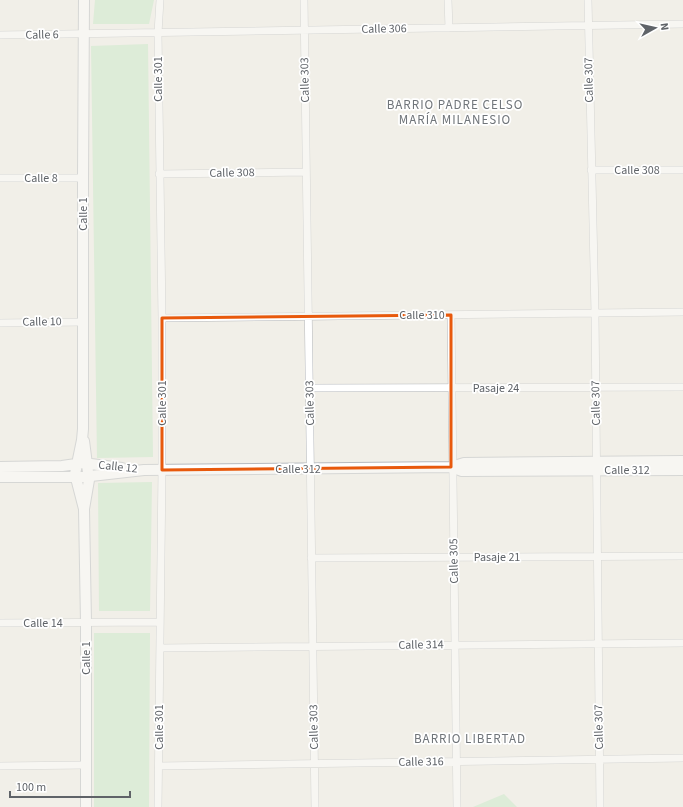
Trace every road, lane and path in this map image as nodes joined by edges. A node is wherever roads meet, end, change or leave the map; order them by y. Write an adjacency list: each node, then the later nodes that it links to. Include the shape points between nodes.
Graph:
1 (84, 0): 11 (street, Calle 1)
2 (160, 0): 10 (street, Calle 301)
3 (304, 0): 9 (street, Calle 303)
4 (448, 0): 8 (street)
5 (588, 0): 7 (street, Calle 307)
6 (683, 24): 7 (street, Calle 306)
7 (588, 26): 8 (street, Calle 306); 13 (street, Calle 307)
8 (448, 28): 9 (street, Calle 306)
9 (304, 30): 10 (street, Calle 306); 15 (street, Calle 303)
10 (158, 33): 11 (street, Calle 306); 16 (street, Calle 301)
11 (84, 34): 12 (street, Calle 6); 18 (street, Calle 1)
12 (0, 35)
13 (591, 170): 14 (street, Calle 308); 20 (street, Calle 307)
14 (683, 170)
15 (306, 172): 16 (street, Calle 308); 22 (street, Calle 303)
16 (159, 174): 23 (street, Calle 301)
17 (0, 178): 18 (street, Calle 8)
18 (83, 178): 24 (street, Calle 1)
19 (683, 312): 20 (street, Calle 310)
20 (595, 313): 21 (street, Calle 310); 26 (street, Calle 307)
21 (451, 315): 22 (street, Calle 310); 29 (street, Calle 305)
22 (308, 316): 23 (street, Calle 310); 28 (street, Calle 303)
23 (162, 318): 39 (street, Calle 301)
24 (84, 322): 25 (street, Calle 10); 30 (street, Calle 1)
25 (0, 323)
26 (596, 387): 27 (street, Pasaje 24); 29 (street, Pasaje 24); 34 (street, Calle 307)
27 (683, 387)
28 (309, 388): 29 (street, Pasaje 24); 37 (street, Calle 303)
29 (452, 388): 36 (street, Calle 305)
30 (83, 429): 32 (street, Calle 1); 33 (street, Calle 1)
31 (683, 461): 34 (street, Calle 312)
32 (76, 464): 33 (street, Calle 12); 35 (street, Calle 12); 43 (street, Calle 1)
33 (88, 464): 38 (street, Calle 12); 41 (street, Calle 1)
34 (597, 466): 36 (street, Calle 312, via 464,462); 40 (street, Calle 312); 45 (street, Calle 307)
35 (0, 467)
36 (452, 467): 37 (street, Calle 312); 47 (street, Calle 305)
37 (311, 469): 39 (street, Calle 312); 48 (street, Calle 303)
38 (144, 470): 39 (street, Calle 312); 41 (street, Calle 12)
39 (162, 470): 49 (street, Calle 301)
40 (683, 470)
41 (89, 476): 43 (street, Calle 12); 44 (street, Calle 1)
42 (0, 477): 43 (street, Calle 12)
43 (76, 477): 44 (street, Calle 1)
44 (84, 509): 51 (street, Calle 1)
45 (597, 556): 46 (street, Pasaje 21); 47 (street, Pasaje 21); 52 (street, Calle 307)
46 (683, 556)
47 (454, 557): 48 (street, Pasaje 21); 54 (street, Calle 305)
48 (312, 558): 55 (street, Calle 303)
49 (160, 622): 51 (street); 56 (street, Calle 301)
50 (0, 623): 51 (street, Calle 14)
51 (86, 623): 61 (street, Calle 1)
52 (598, 643): 53 (street, Calle 314); 54 (street, Calle 314); 58 (street, Calle 307)
53 (683, 643)
54 (454, 645): 55 (street, Calle 314); 59 (street, Calle 305)
55 (312, 646): 56 (street, Calle 314); 60 (street, Calle 303)
56 (160, 648): 63 (street, Calle 301)
57 (683, 758): 58 (street, Calle 316)
58 (600, 759): 59 (street, Calle 316); 68 (street, Calle 307)
59 (456, 761): 60 (street, Calle 316); 67 (street, Calle 305)
60 (314, 763): 63 (street, Calle 316); 66 (street, Calle 303)
61 (86, 765): 62 (street); 64 (street, Calle 1)
62 (0, 766)
63 (159, 766): 65 (street, Calle 301)
64 (86, 807)
65 (158, 807)
66 (315, 807)
67 (457, 807)
68 (600, 807)

